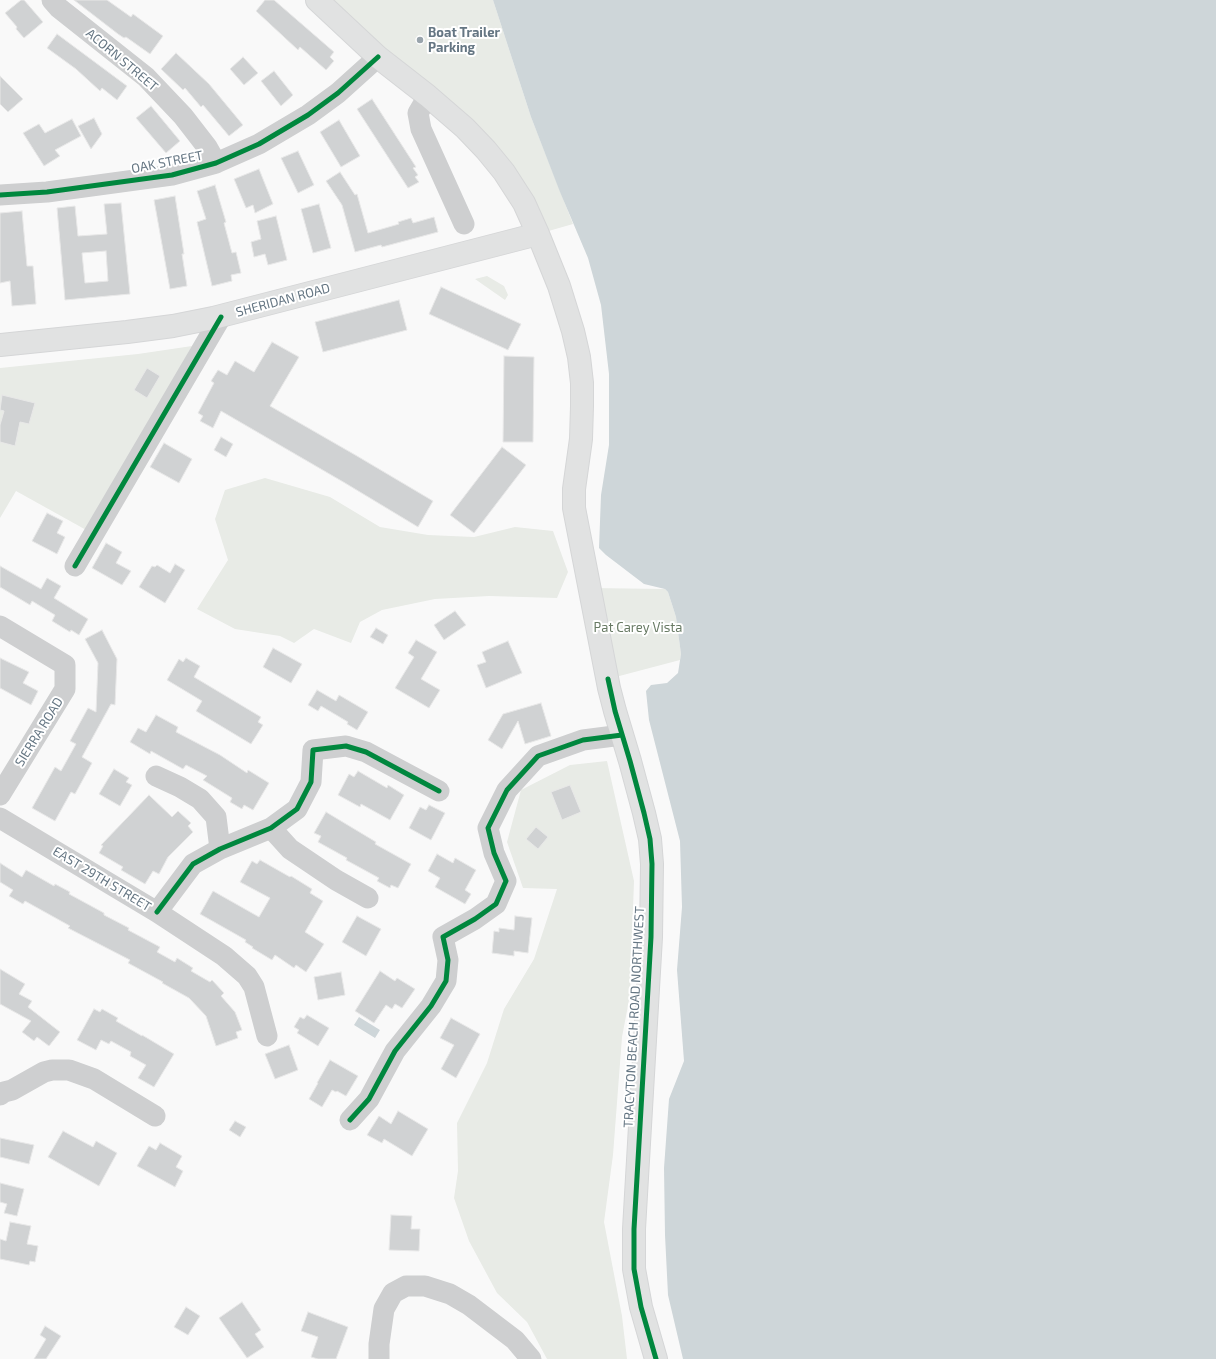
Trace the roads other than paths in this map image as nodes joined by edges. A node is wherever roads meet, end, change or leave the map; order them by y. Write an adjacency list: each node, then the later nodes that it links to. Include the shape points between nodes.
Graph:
1 (52, 0): 5 (street, ACORN STREET, via 146,77 183,116)
2 (317, 0): 3 (main road, TRACYTON BEACH ROAD NORTHWEST)
3 (378, 56): 4 (main road, TRACYTON BEACH ROAD NORTHWEST); 5 (street, OAK STREET, via 338,93 308,115 258,144)
4 (428, 96): 7 (street, via 418,113 421,129); 8 (main road, TRACYTON BEACH ROAD NORTHWEST, via 465,128 500,167 524,203)
5 (216, 163): 6 (street, OAK STREET, via 172,175 47,192)
6 (0, 195)
7 (464, 224)
8 (538, 234): 9 (main road, SHERIDAN ROAD); 13 (main road, TRACYTON BEACH ROAD NORTHWEST, via 566,305 579,357 582,383 581,439 574,508 609,688)
9 (221, 317): 10 (main road, SHERIDAN ROAD, via 173,326); 11 (street)
10 (0, 345)
11 (75, 566)
12 (0, 626): 16 (street, SIERRA ROAD, via 65,665 65,689)
13 (622, 735): 25 (street, via 583,740 538,756 507,790 488,828 494,853 506,882 496,904 443,937 448,960 446,981 431,1006 395,1051 369,1099); 28 (main road, TRACYTON BEACH ROAD NORTHWEST, via 644,813 652,864 651,937 634,1229 634,1269 640,1307)
14 (156, 776): 19 (street, via 200,800 216,817)
15 (438, 791): 18 (street, via 366,752 346,746 313,750 312,782 297,809)
16 (0, 795)
17 (0, 818): 21 (street, EAST 29TH STREET)
18 (271, 828): 19 (street); 20 (street, via 290,849)
19 (220, 848): 21 (street, via 193,864)
20 (368, 898)
21 (157, 912): 22 (street, EAST 29TH STREET, via 224,956 247,976 254,987)
22 (267, 1036)
23 (0, 1095): 24 (street, via 44,1072 69,1070 94,1079)
24 (155, 1116)
25 (350, 1120)
26 (379, 1359): 27 (street, via 378,1344 384,1309 393,1294 406,1286 425,1286 450,1294 469,1305 514,1340)
27 (531, 1359)
28 (656, 1359)

